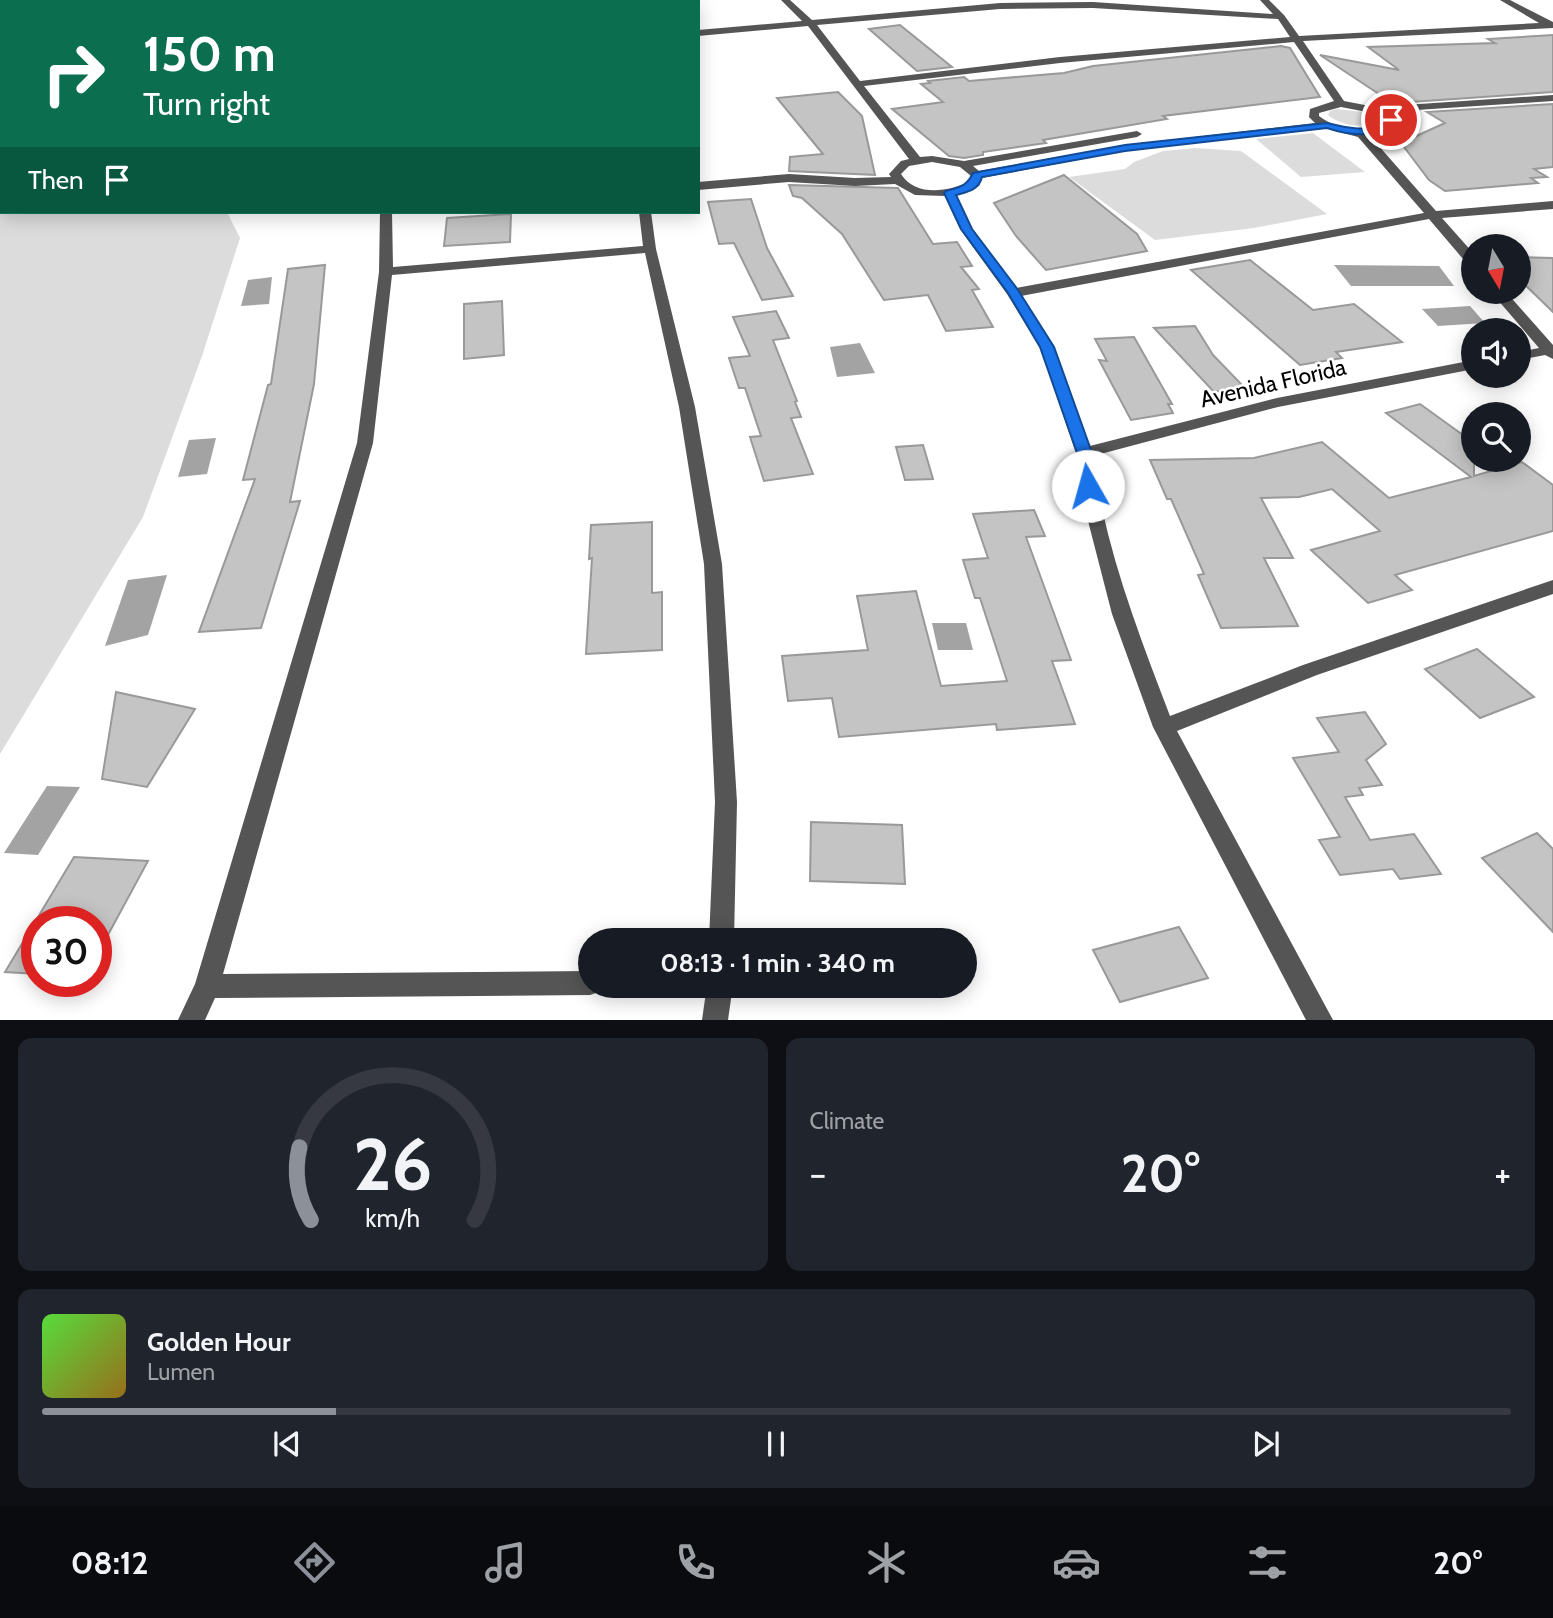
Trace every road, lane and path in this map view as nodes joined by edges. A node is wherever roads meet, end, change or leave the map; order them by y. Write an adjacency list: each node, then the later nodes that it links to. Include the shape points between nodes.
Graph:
1 (785, 0): 5 (street)
2 (1265, 0): 4 (street)
3 (1504, 0): 6 (street)
4 (1281, 17): 5 (street, via 1068,5 1000,6); 8 (street)
5 (811, 24): 7 (street); 9 (street)
6 (1551, 26): 8 (street)
7 (700, 33)
8 (1296, 39): 9 (street); 11 (street)
9 (859, 84): 18 (street)
10 (1553, 98): 13 (street)
11 (1341, 104): 13 (street); 14 (street, via 1318,107)
12 (1553, 108): 15 (street)
13 (1375, 110): 15 (street)
14 (1314, 117): 16 (street); 19 (street, via 1111,138)
15 (1391, 120): 17 (street, via 1387,130)
16 (1327, 125): 17 (street); 20 (street, via 1135,146)
17 (1361, 133): 27 (street)
18 (916, 160): 19 (street); 21 (street, via 898,168)
19 (964, 164): 20 (street)
20 (977, 175): 23 (street, via 975,183)
21 (897, 180): 22 (street, via 789,178); 23 (street, via 918,191)
22 (700, 186)
23 (949, 193): 31 (street, via 967,229)
24 (1553, 205): 27 (street)
25 (386, 214): 30 (street)
26 (645, 214): 29 (street)
27 (1433, 215): 28 (street); 31 (street)
28 (1461, 248)
29 (650, 249): 30 (street); 39 (street, via 687,407 713,564 726,802)
30 (386, 272): 41 (street, via 365,443)
31 (1013, 293): 36 (street, via 1047,347)
32 (1510, 304): 33 (street)
33 (1551, 351): 34 (street)
34 (1531, 354)
35 (1461, 368): 36 (street, Avenida Florida, via 1277,403)
36 (1084, 453): 38 (street, via 1088,486 1122,614)
37 (1553, 587): 38 (street, via 1310,670)
38 (1164, 727): 45 (street)
39 (721, 928)
40 (578, 983): 41 (street)
41 (207, 986): 43 (street)
42 (718, 998): 44 (street)
43 (191, 1020)
44 (715, 1020)
45 (1320, 1020)

